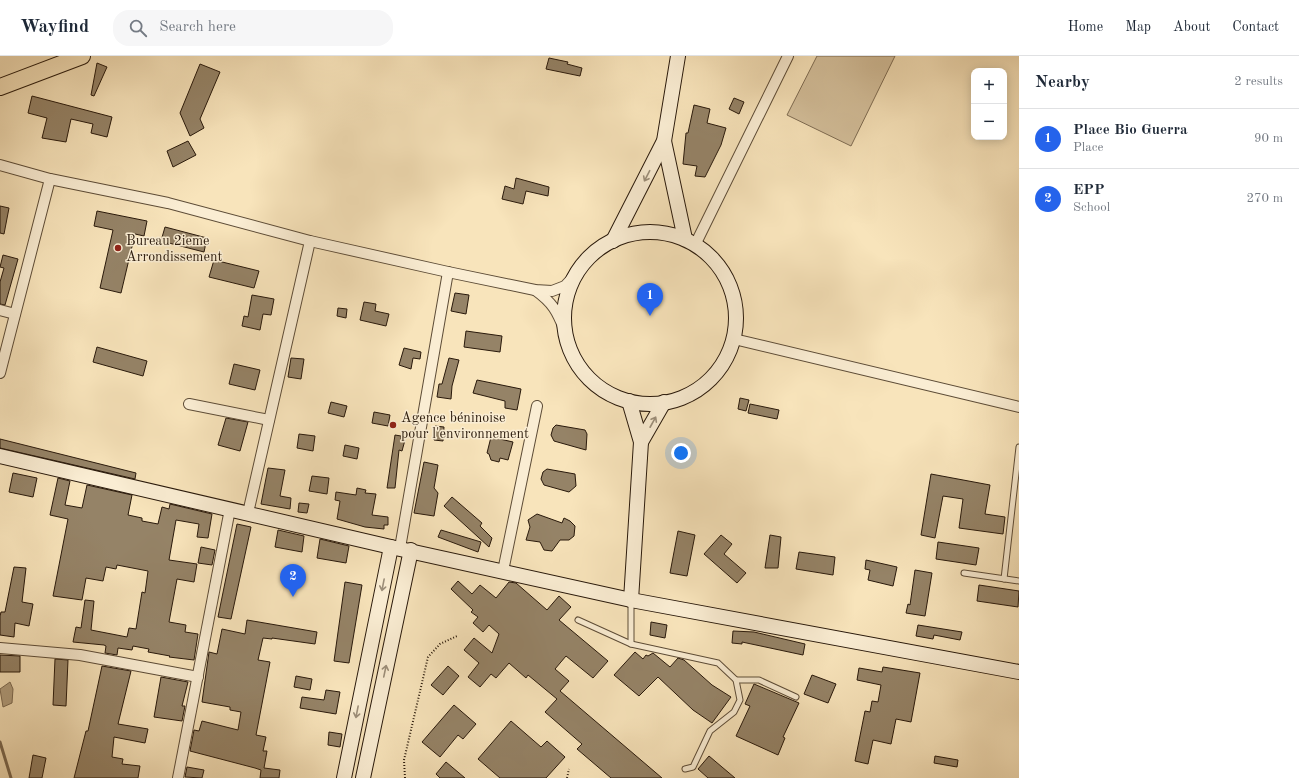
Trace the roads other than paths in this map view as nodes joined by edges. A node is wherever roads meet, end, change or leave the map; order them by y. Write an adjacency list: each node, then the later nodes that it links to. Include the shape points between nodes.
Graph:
1 (82, 56): 4 (main road)
2 (678, 56): 6 (street)
3 (788, 56): 11 (street)
4 (56, 61): 5 (main road)
5 (0, 87)
6 (664, 141): 10 (street, one-way to 10); 11 (street)
7 (0, 165): 8 (street)
8 (50, 179): 9 (street, via 168,204); 16 (street)
9 (310, 241): 12 (street); 25 (street)
10 (613, 241): 11 (street, via 649,232 673,235); 13 (street, via 595,252)
11 (690, 242): 18 (street, via 714,260 730,286 735,303)
12 (448, 272): 14 (street); 31 (street)
13 (577, 273): 14 (street, via 565,286 552,291); 17 (street, via 565,305)
14 (535, 290): 17 (street, via 549,300)
15 (0, 310): 16 (street)
16 (15, 314): 19 (street)
17 (565, 331): 20 (street, via 573,355 587,375 606,391)
18 (734, 339): 21 (street, via 721,366 708,381 692,393); 24 (street)
19 (0, 374)
20 (629, 401): 21 (street); 26 (street)
21 (664, 402): 26 (street, one-way to 21)
22 (189, 404): 25 (street)
23 (537, 406): 32 (street)
24 (1019, 407)
25 (269, 420): 30 (street)
26 (642, 442): 36 (street)
27 (1019, 448): 34 (lane)
28 (0, 456): 29 (street)
29 (230, 509): 30 (street); 41 (street)
30 (248, 513): 31 (street)
31 (400, 548): 32 (street); 46 (street, one-way to 46); 47 (street, one-way to 31)
32 (503, 571): 36 (street)
33 (964, 573): 34 (lane)
34 (1004, 579): 35 (lane)
35 (1019, 582)
36 (631, 600): 38 (lane); 40 (street)
37 (578, 620): 38 (lane)
38 (631, 644): 42 (lane, via 718,663)
39 (0, 648): 41 (street, via 80,655)
40 (1019, 672)
41 (198, 677): 45 (street)
42 (736, 680): 43 (lane, via 758,680); 44 (lane, via 740,700 734,712 710,731 693,767)
43 (796, 697)
44 (685, 769)
45 (178, 778)
46 (344, 778)
47 (363, 778)

